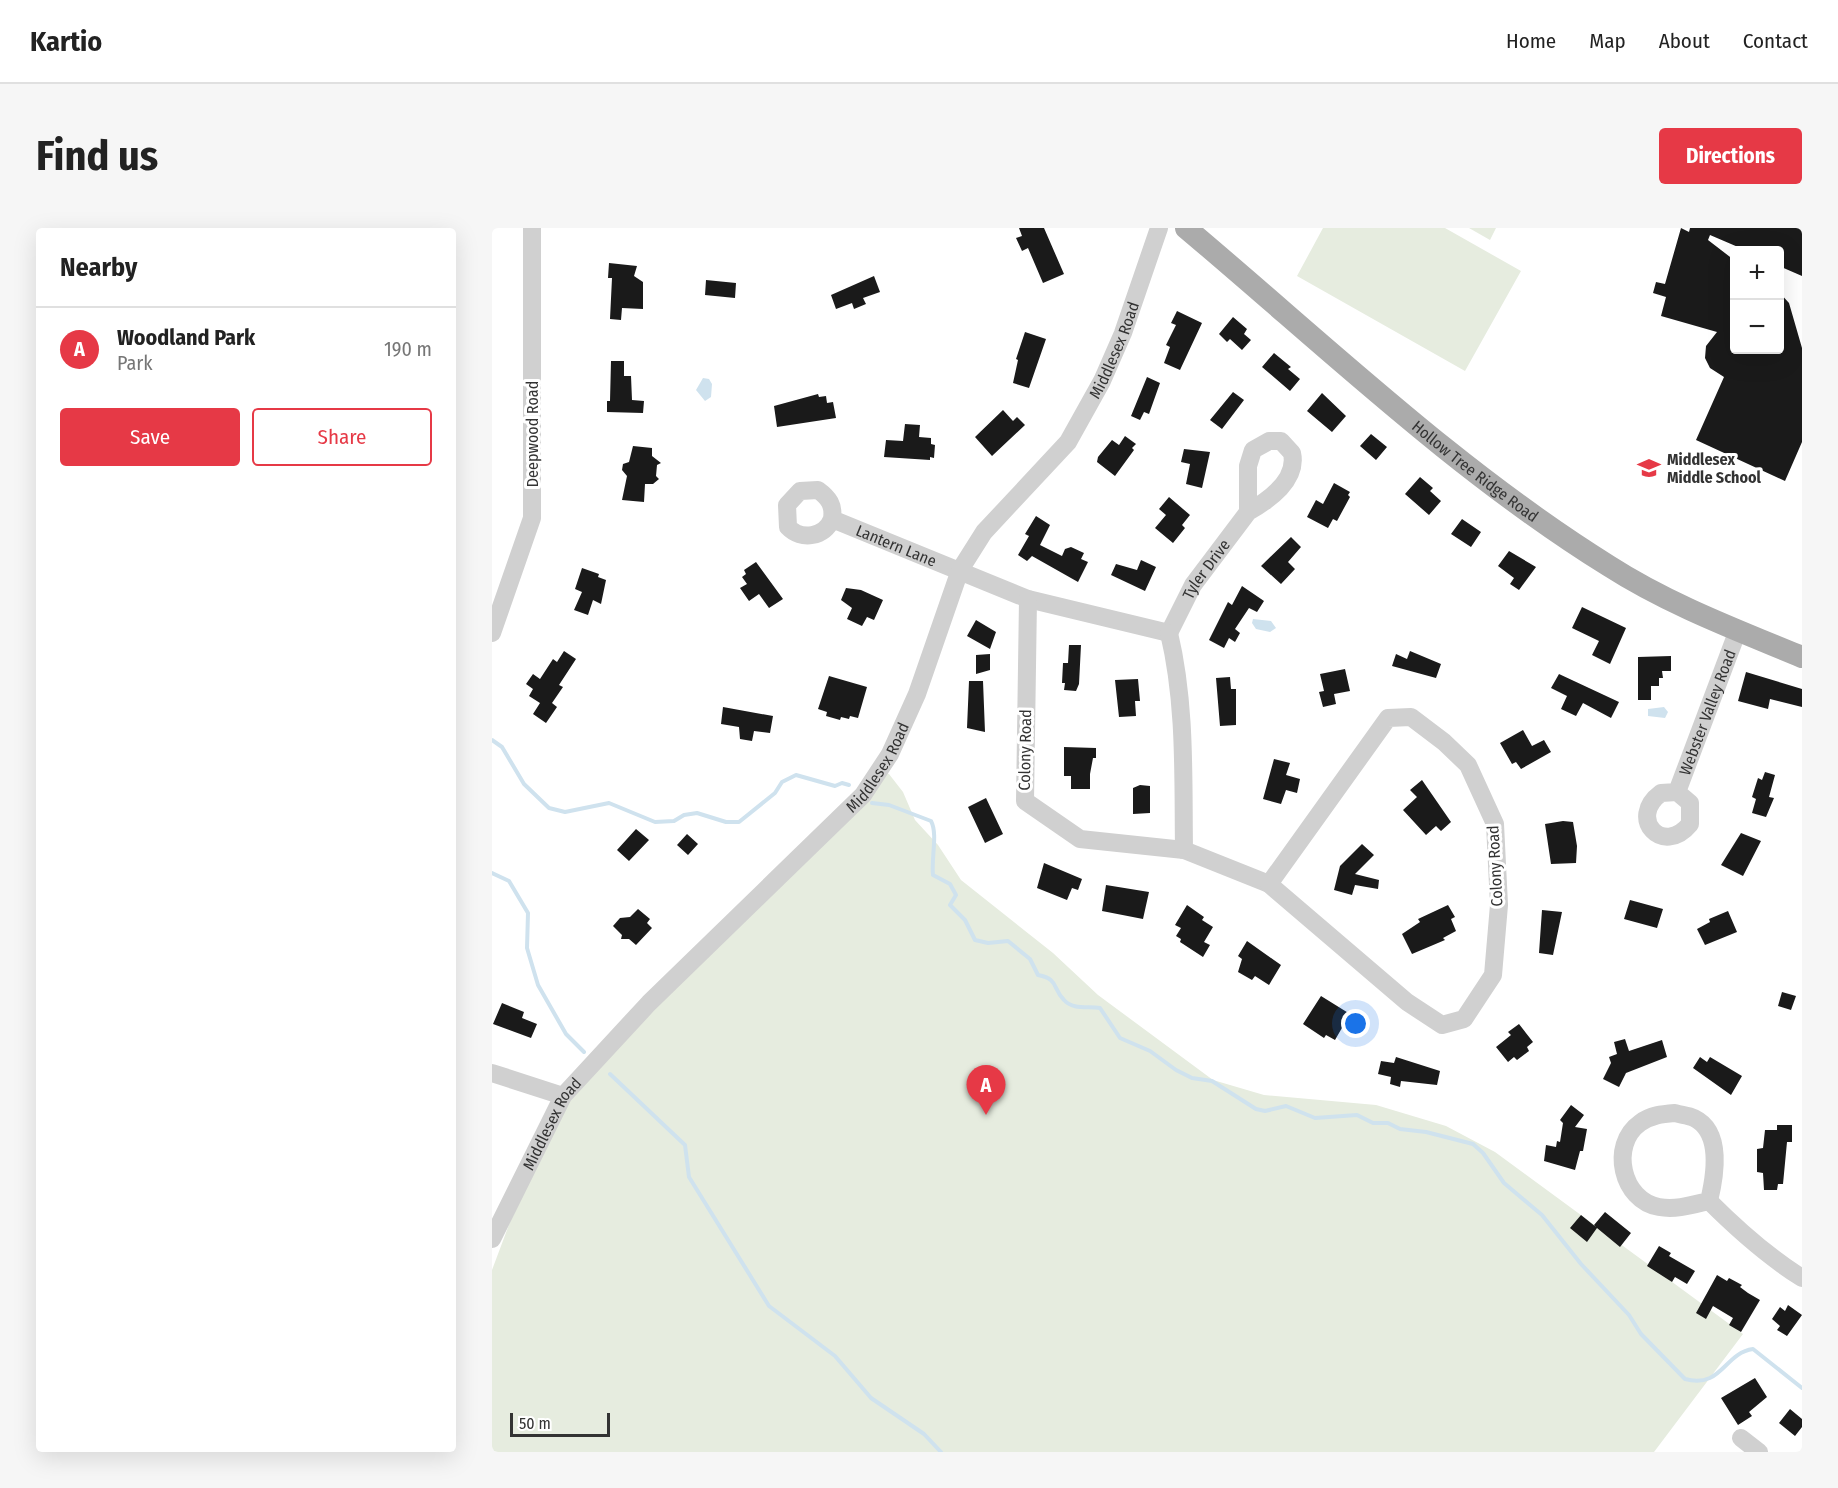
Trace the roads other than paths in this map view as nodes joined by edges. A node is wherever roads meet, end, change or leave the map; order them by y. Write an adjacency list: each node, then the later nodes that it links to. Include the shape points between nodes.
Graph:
1 (532, 228): 9 (street, Deepwood Road, via 532,518)
2 (1159, 228): 6 (street, Middlesex Road, via 1123,333 1068,441 984,532)
3 (1186, 228): 8 (main road, Hollow Tree Ridge Road, via 1469,470 1611,567)
4 (1248, 512): 10 (street, Tyler Drive, via 1193,585)
5 (832, 519): 6 (street, Lantern Lane)
6 (960, 570): 7 (street); 16 (street, Middlesex Road, via 917,694 890,754 863,795 665,986)
7 (1028, 599): 10 (street); 13 (street, Colony Road, via 1025,801 1080,839)
8 (1738, 630): 11 (main road, Hollow Tree Ridge Road); 12 (street, Webster Valley Road)
9 (492, 633)
10 (1169, 633): 13 (street, via 1177,664 1182,734)
11 (1802, 657)
12 (1677, 792)
13 (1184, 850): 14 (street, Colony Road)
14 (1269, 884): 14 (street, Colony Road, via 1388,718 1412,717 1468,765 1496,824 1499,905 1492,975 1464,1019 1442,1025 1407,1002)
15 (492, 1073): 16 (street)
16 (563, 1096): 18 (street, Middlesex Road)
17 (1709, 1201): 17 (street, via 1714,1154 1708,1132 1694,1118 1675,1113 1656,1115 1639,1124 1628,1137 1622,1154 1632,1191 1657,1207 1679,1208); 19 (street, via 1775,1261)
18 (492, 1239)
19 (1802, 1278)
20 (1741, 1438): 21 (street)
21 (1759, 1452)

